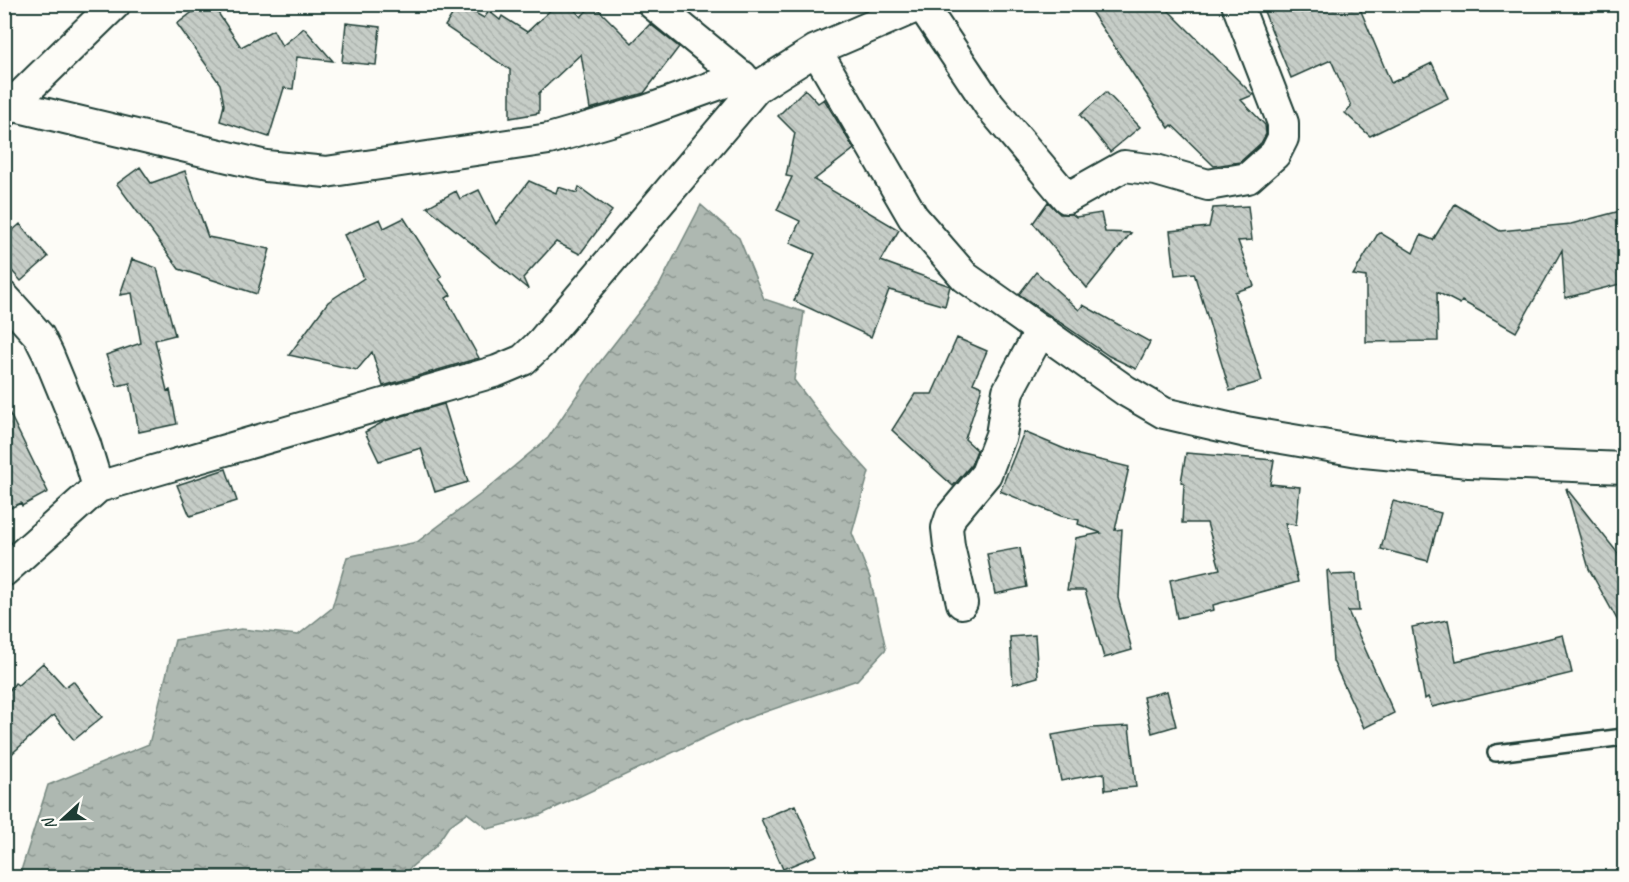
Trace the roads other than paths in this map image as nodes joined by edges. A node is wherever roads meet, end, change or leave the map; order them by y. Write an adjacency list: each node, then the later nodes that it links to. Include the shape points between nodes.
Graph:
1 (115, 4): 7 (street)
2 (653, 4): 6 (street)
3 (1237, 4): 4 (street, via 1283,123 1283,138 1275,154 1248,178 1208,185 1156,170 1124,166 1067,198 989,105)
4 (923, 5): 5 (street)
5 (816, 50): 6 (street); 9 (street, via 913,217 965,277)
6 (749, 82): 7 (street, via 549,139 326,172 266,166); 11 (street, via 541,343 523,360 497,372)
7 (7, 108)
8 (4, 297): 11 (street, via 39,336 48,354)
9 (1041, 330): 10 (street, via 1125,391 1164,413 1206,424 1364,452 1469,462); 13 (street, via 1008,391 1001,435 986,474 951,516 947,528)
10 (1624, 468)
11 (98, 487): 12 (street)
12 (4, 571)
13 (962, 603)
14 (1624, 736): 15 (lane)
15 (1496, 753)

